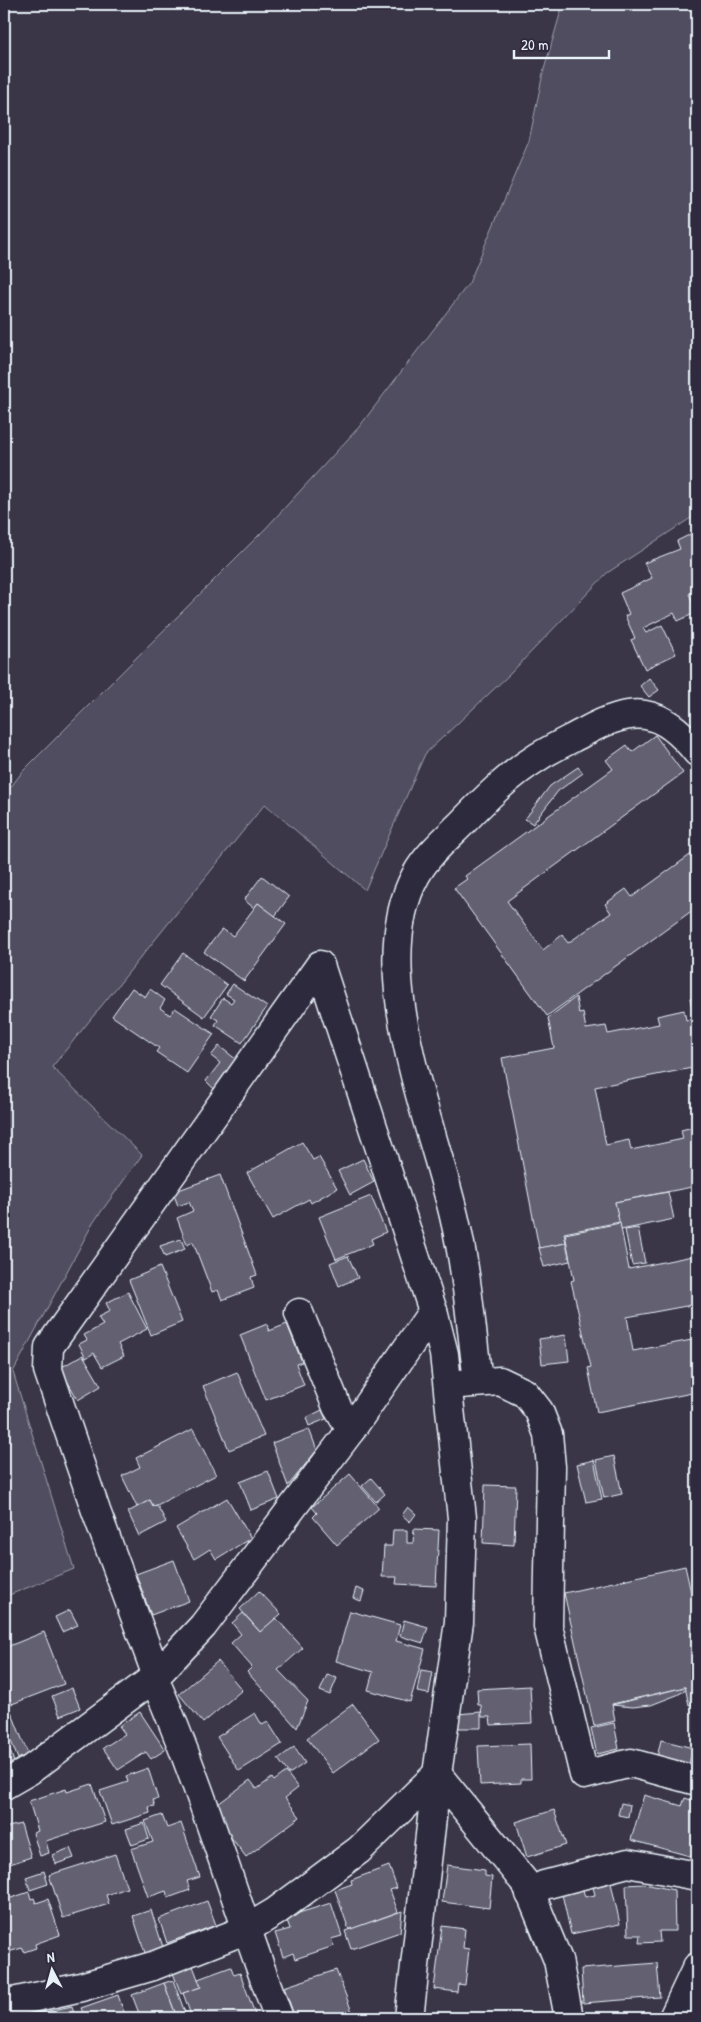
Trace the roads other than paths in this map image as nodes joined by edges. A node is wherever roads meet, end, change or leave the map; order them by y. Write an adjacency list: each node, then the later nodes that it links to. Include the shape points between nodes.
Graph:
1 (697, 752): 4 (street, via 657,716 631,713 596,725 538,757 498,787 432,853 407,893 397,937 398,980 405,1033 455,1218)
2 (433, 1311): 5 (street); 6 (street); 7 (street, via 320,964 49,1347 48,1370)
3 (299, 1313): 6 (street, via 337,1407)
4 (478, 1381): 5 (street); 9 (street, via 500,1381 525,1393 539,1411 548,1434 551,1467 548,1626 584,1775 631,1763)
5 (448, 1386): 8 (street, via 462,1518 459,1622)
6 (351, 1430): 7 (street, via 204,1626)
7 (155, 1677): 10 (street, via 30,1770); 13 (street, via 176,1728)
8 (436, 1774): 12 (street, via 527,1885); 13 (street, via 359,1850); 17 (street)
9 (697, 1781)
10 (4, 1785)
11 (697, 1876): 12 (street, via 628,1863 544,1885)
12 (530, 1894): 18 (street, via 558,1960)
13 (245, 1930): 15 (street, via 153,1966 81,1987); 16 (street)
14 (697, 1967): 19 (street)
15 (4, 2004)
16 (280, 2018)
17 (409, 2018)
18 (569, 2018)
19 (673, 2018)

